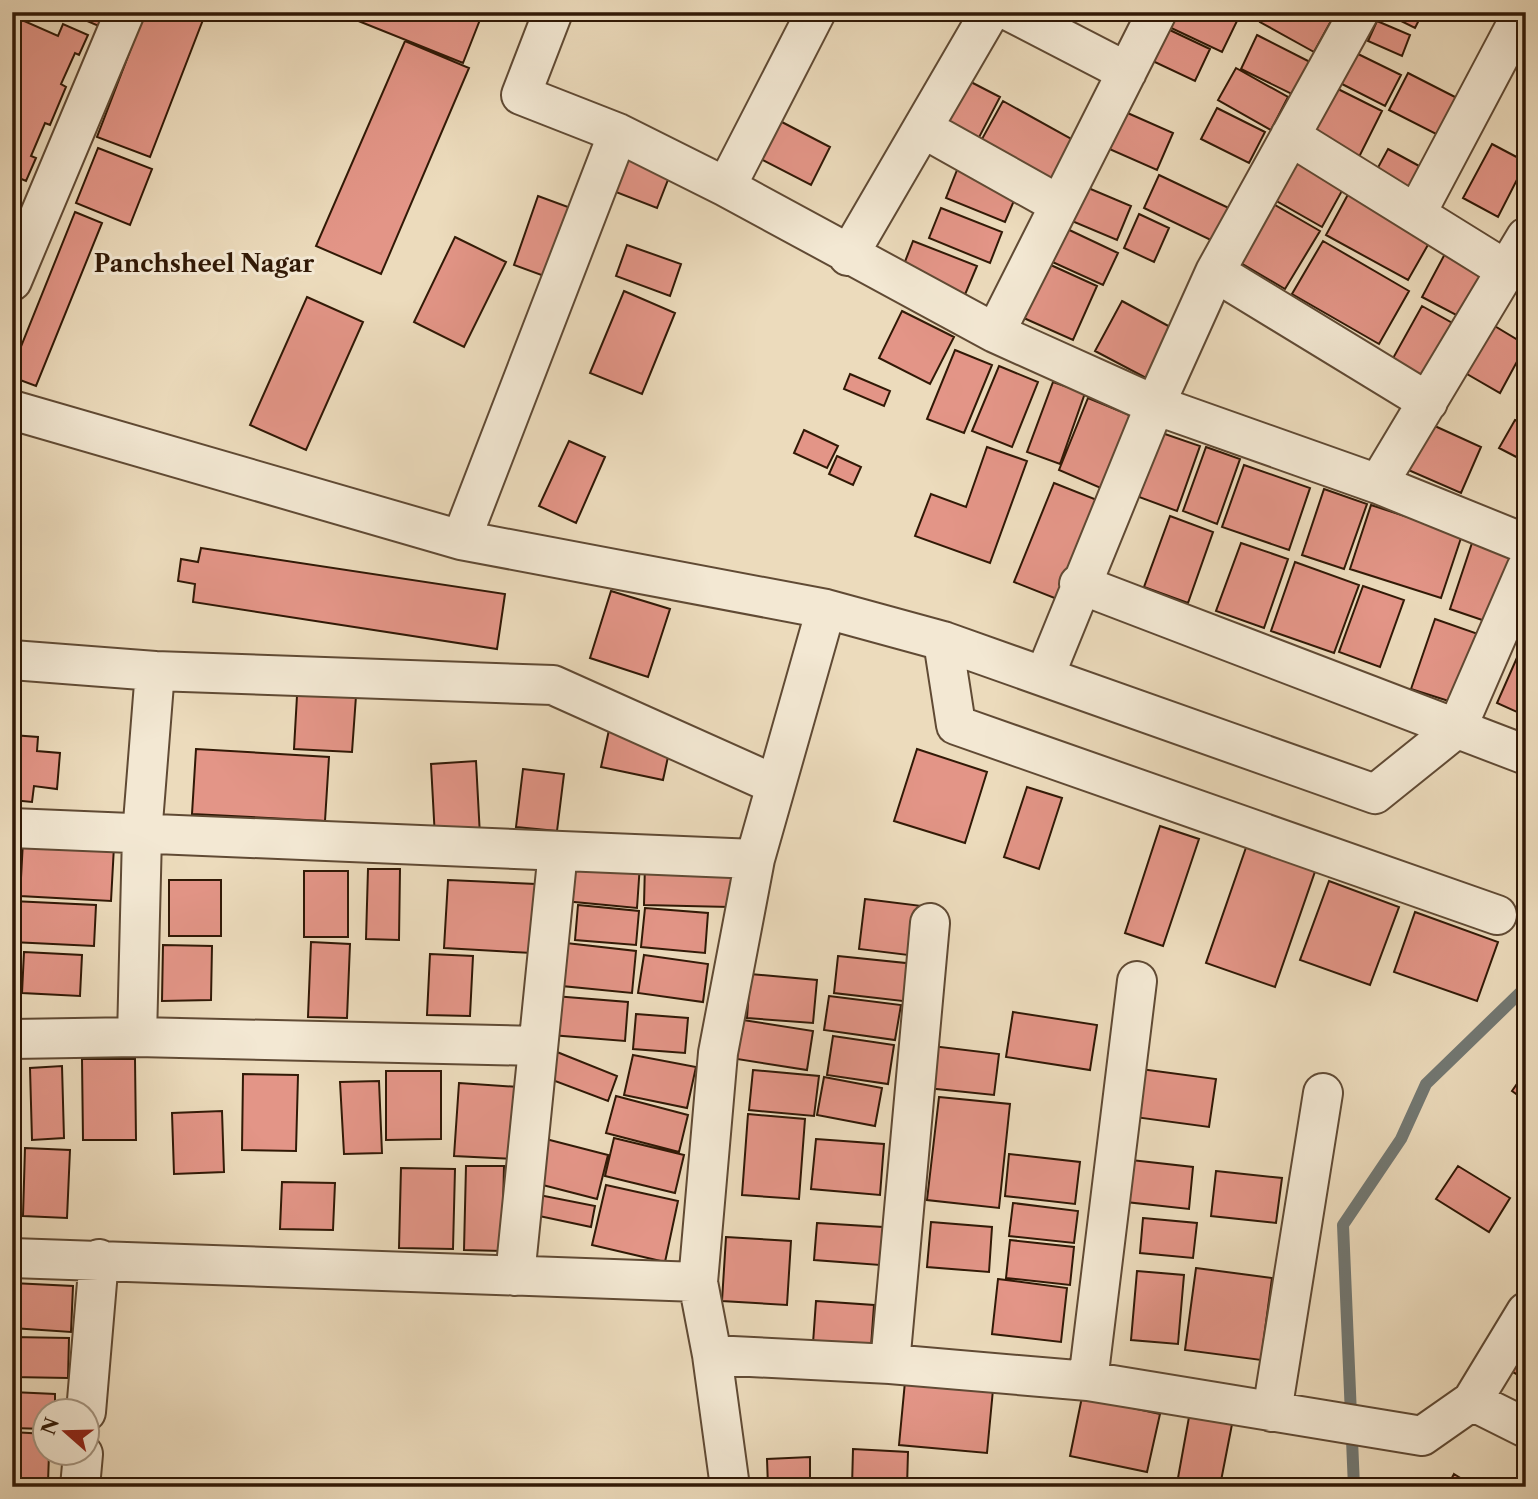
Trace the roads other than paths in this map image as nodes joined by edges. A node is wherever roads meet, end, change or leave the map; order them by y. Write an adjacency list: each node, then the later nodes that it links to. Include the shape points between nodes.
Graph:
1 (125, 12): 20 (street)
2 (553, 12): 11 (street, via 521,95)
3 (816, 12): 13 (street)
4 (990, 12): 10 (street)
5 (1011, 12): 9 (street)
6 (1157, 12): 9 (street)
7 (1359, 12): 12 (street)
8 (1522, 12): 15 (street)
9 (1127, 72): 14 (street)
10 (924, 129): 14 (street); 17 (street)
11 (618, 133): 13 (street); 26 (street)
12 (1290, 136): 15 (street); 19 (street)
13 (726, 187): 17 (street)
14 (1058, 204): 21 (street)
15 (1416, 214): 18 (street)
16 (1526, 237): 18 (street)
17 (848, 256): 21 (street)
18 (1506, 270): 22 (street)
19 (1215, 272): 22 (street); 23 (street)
20 (12, 281)
21 (995, 333): 23 (street)
22 (1428, 402): 25 (street)
23 (1155, 405): 25 (street); 29 (street)
24 (12, 410): 26 (street)
25 (1378, 484): 27 (street)
26 (461, 540): 30 (street)
27 (1526, 544)
28 (1526, 569): 35 (street)
29 (1079, 584): 34 (street); 35 (street)
30 (826, 609): 31 (street); 37 (street)
31 (943, 641): 34 (street); 42 (street, via 956,725)
32 (12, 660): 33 (street)
33 (155, 671): 37 (street, via 553,685); 39 (street)
34 (1045, 674): 35 (street, via 1375,794)
35 (1457, 728): 36 (street)
36 (1526, 755)
37 (776, 785): 41 (street)
38 (12, 828): 39 (street)
39 (142, 835): 40 (street); 45 (street)
40 (558, 851): 41 (street); 47 (street)
41 (755, 859): 52 (street, via 718,1053)
42 (1497, 915)
43 (930, 923): 55 (street)
44 (1137, 981): 56 (street)
45 (137, 1037): 46 (street); 47 (street)
46 (12, 1039)
47 (537, 1046): 51 (street)
48 (1323, 1093): 59 (street)
49 (12, 1258): 50 (street)
50 (99, 1259): 51 (street); 57 (street)
51 (514, 1276): 52 (street)
52 (698, 1282): 54 (street)
53 (1526, 1312): 58 (street)
54 (712, 1355): 55 (street); 63 (street)
55 (890, 1364): 56 (street)
56 (1087, 1381): 59 (street)
57 (87, 1398)
58 (1472, 1401): 59 (street, via 1422,1436); 60 (street)
59 (1280, 1413)
60 (1526, 1428)
61 (82, 1468): 62 (street)
62 (80, 1487)
63 (730, 1487)

